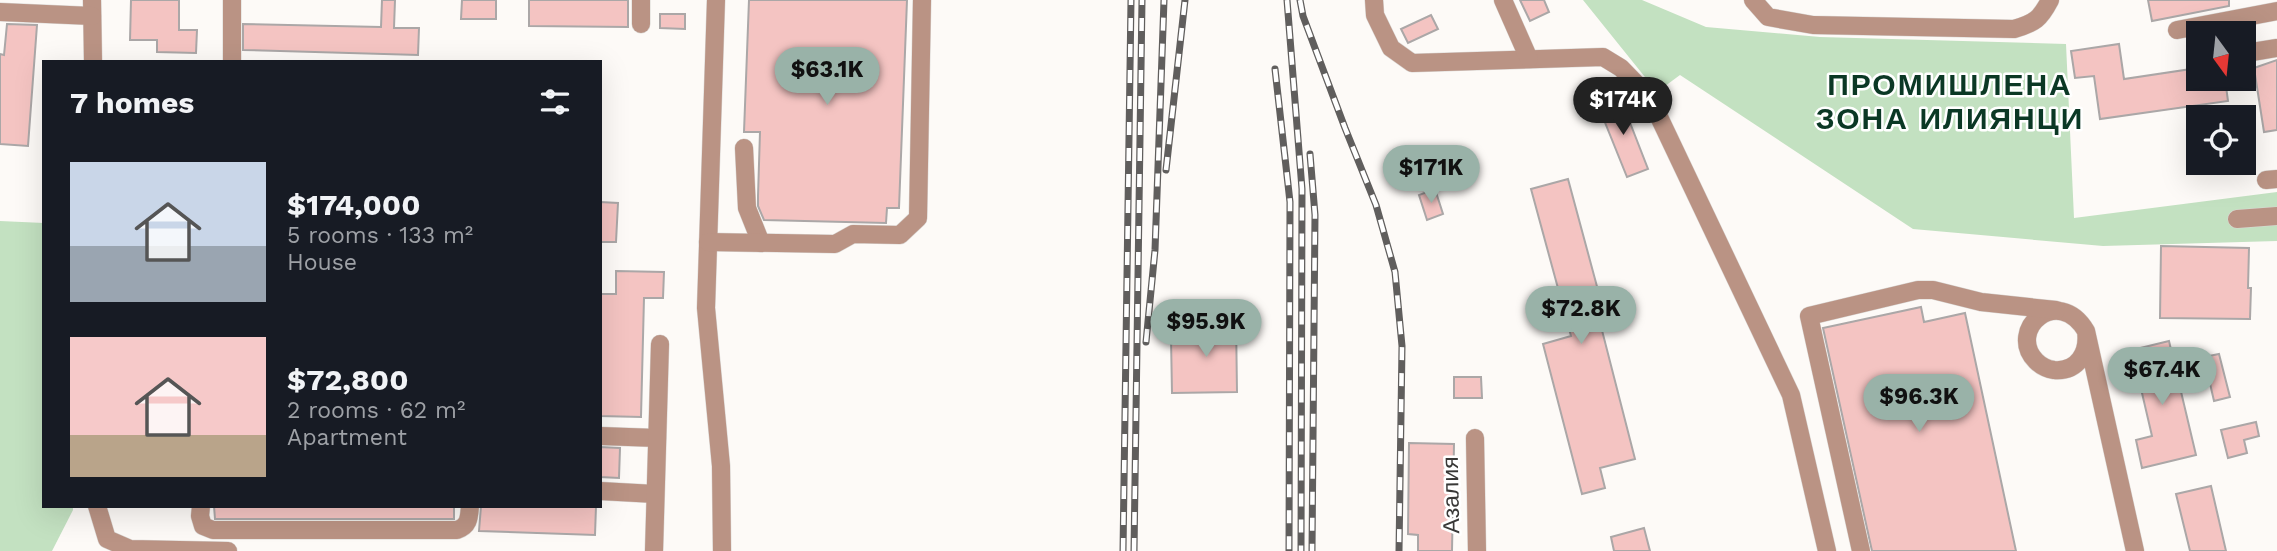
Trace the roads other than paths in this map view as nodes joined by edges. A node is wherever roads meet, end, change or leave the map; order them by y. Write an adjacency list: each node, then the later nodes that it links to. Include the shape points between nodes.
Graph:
1 (232, 0): 18 (street)
2 (641, 0): 12 (street)
3 (716, 0): 22 (street)
4 (922, 0): 23 (street, via 918,218 900,235 853,234 835,244)
5 (1374, 0): 16 (street, via 1375,15 1391,48 1412,63)
6 (1503, 0): 16 (street)
7 (1753, 0): 8 (street, via 1768,17 1813,26 2014,29 2031,24)
8 (2050, 0)
9 (92, 8): 11 (street); 17 (street)
10 (2277, 11): 13 (street)
11 (0, 12)
12 (641, 24)
13 (2177, 30)
14 (2277, 48): 15 (street)
15 (2256, 51)
16 (1529, 59): 40 (street, via 1603,57 1621,68 1650,98 1791,395)
17 (93, 60)
18 (232, 60)
19 (744, 148): 23 (street, via 747,208)
20 (2277, 216): 21 (street)
21 (2237, 219)
22 (708, 242): 23 (street); 38 (street, via 706,308 721,466)
23 (761, 243)
24 (2056, 310): 25 (street, via 2069,312); 25 (street, via 2043,313 2028,333 2027,346 2040,365 2051,370 2073,366 2086,351); 41 (street, via 1918,290 1809,316)
25 (2086, 331): 42 (street)
26 (660, 344): 28 (street)
27 (602, 436): 28 (street)
28 (657, 438): 31 (street)
29 (1475, 438): 39 (street, Азалия)
30 (602, 491): 31 (street)
31 (655, 495): 37 (street)
32 (97, 508): 35 (street)
33 (201, 508): 34 (street, via 203,526 213,530 457,530 468,521)
34 (470, 508)
35 (103, 545): 36 (street)
36 (228, 551)
37 (654, 551)
38 (722, 551)
39 (1477, 551)
40 (1827, 551)
41 (1861, 551)
42 (2134, 551)

